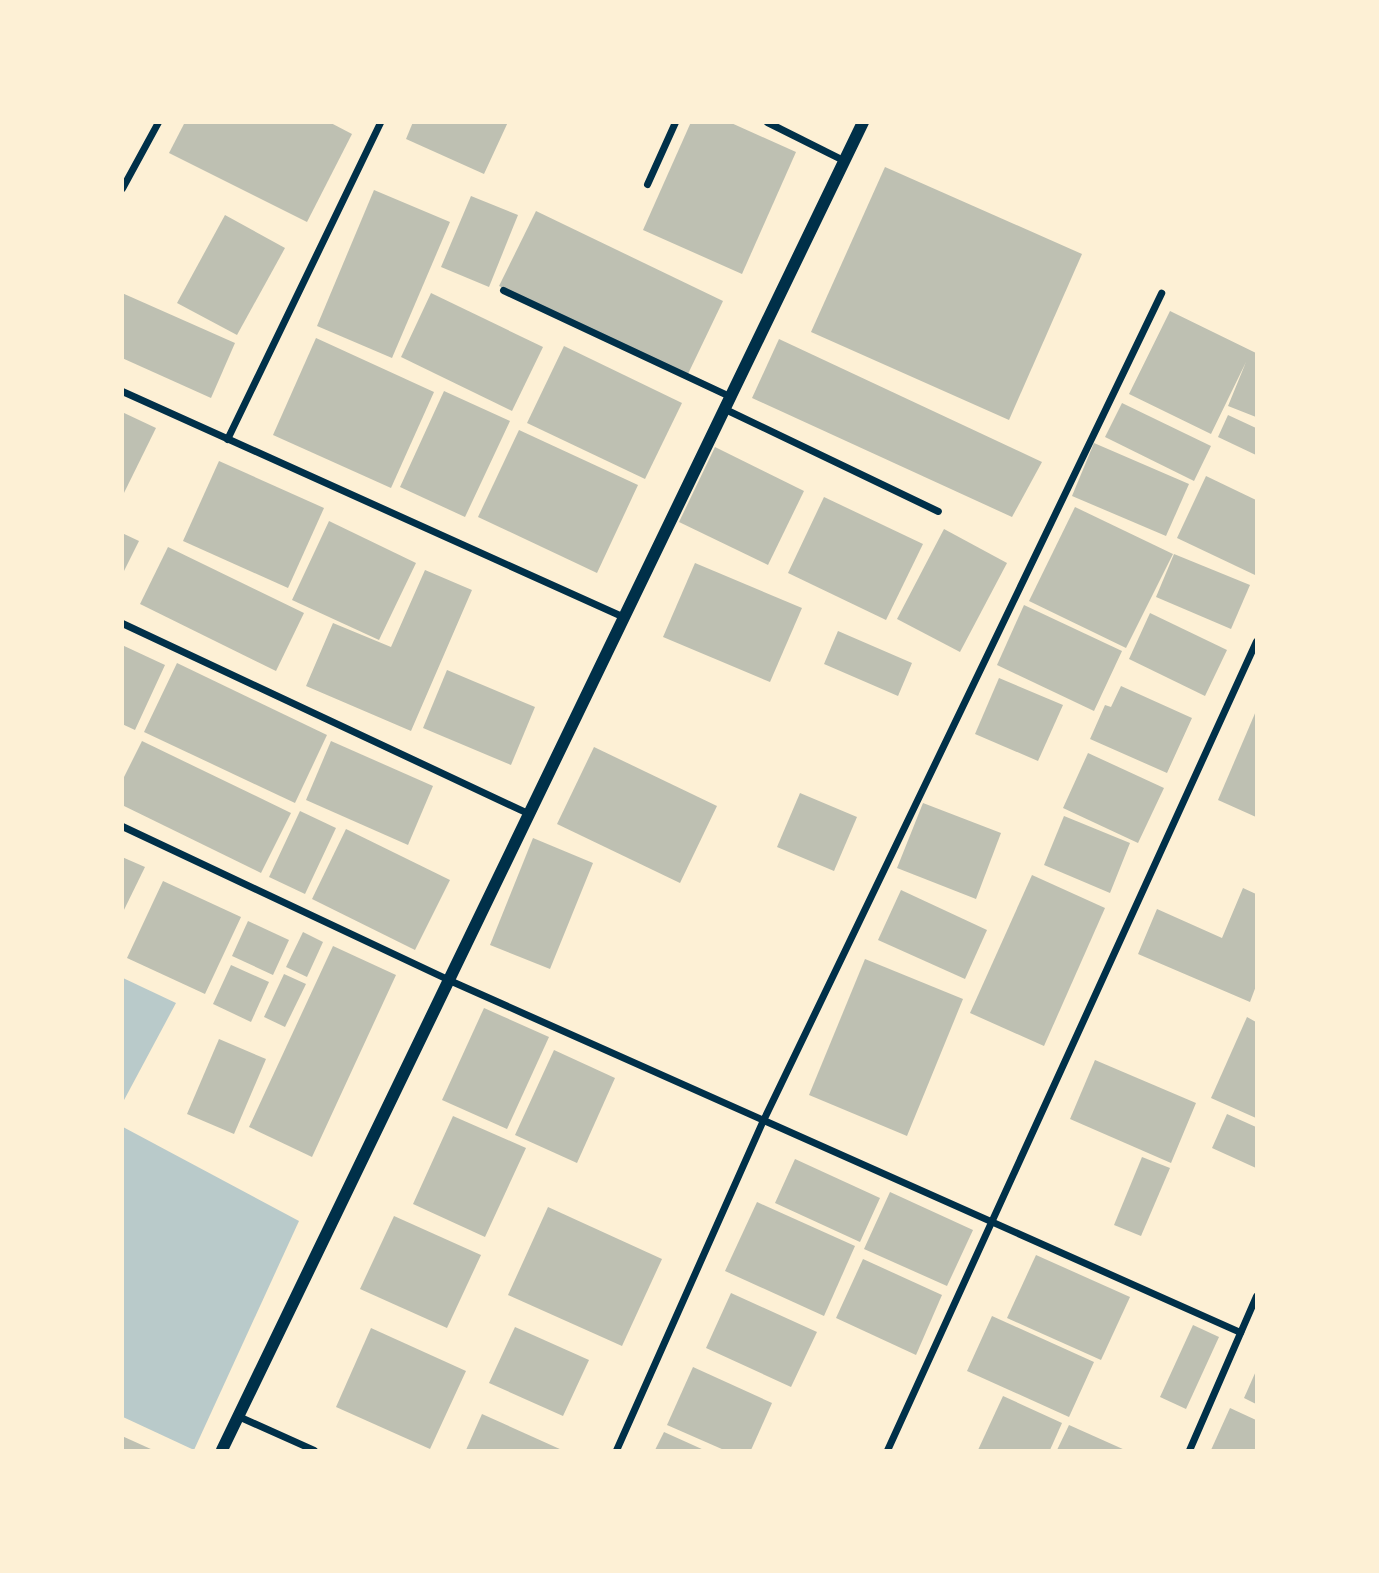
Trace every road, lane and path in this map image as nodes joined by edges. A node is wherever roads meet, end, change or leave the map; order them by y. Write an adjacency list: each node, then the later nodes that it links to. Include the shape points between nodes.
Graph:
1 (158, 122): 8 (street)
2 (380, 122): 14 (street)
3 (675, 122): 7 (street)
4 (767, 122): 6 (street)
5 (863, 122): 6 (street)
6 (845, 161): 12 (street)
7 (647, 184)
8 (122, 188)
9 (503, 290): 12 (street)
10 (1161, 293): 22 (street)
11 (122, 391): 14 (street)
12 (731, 397): 13 (street)
13 (725, 409): 15 (street); 16 (street)
14 (227, 439): 16 (street)
15 (938, 510)
16 (624, 617): 19 (street)
17 (122, 623): 19 (street)
18 (1256, 641): 23 (street)
19 (529, 814): 21 (street)
20 (122, 826): 21 (street)
21 (449, 981): 22 (street); 26 (street)
22 (764, 1118): 23 (street); 29 (street)
23 (988, 1222): 25 (street); 30 (street)
24 (1256, 1296): 25 (street)
25 (1240, 1332): 31 (street)
26 (239, 1416): 27 (street); 28 (street)
27 (222, 1451)
28 (314, 1451)
29 (616, 1451)
30 (887, 1451)
31 (1189, 1451)

